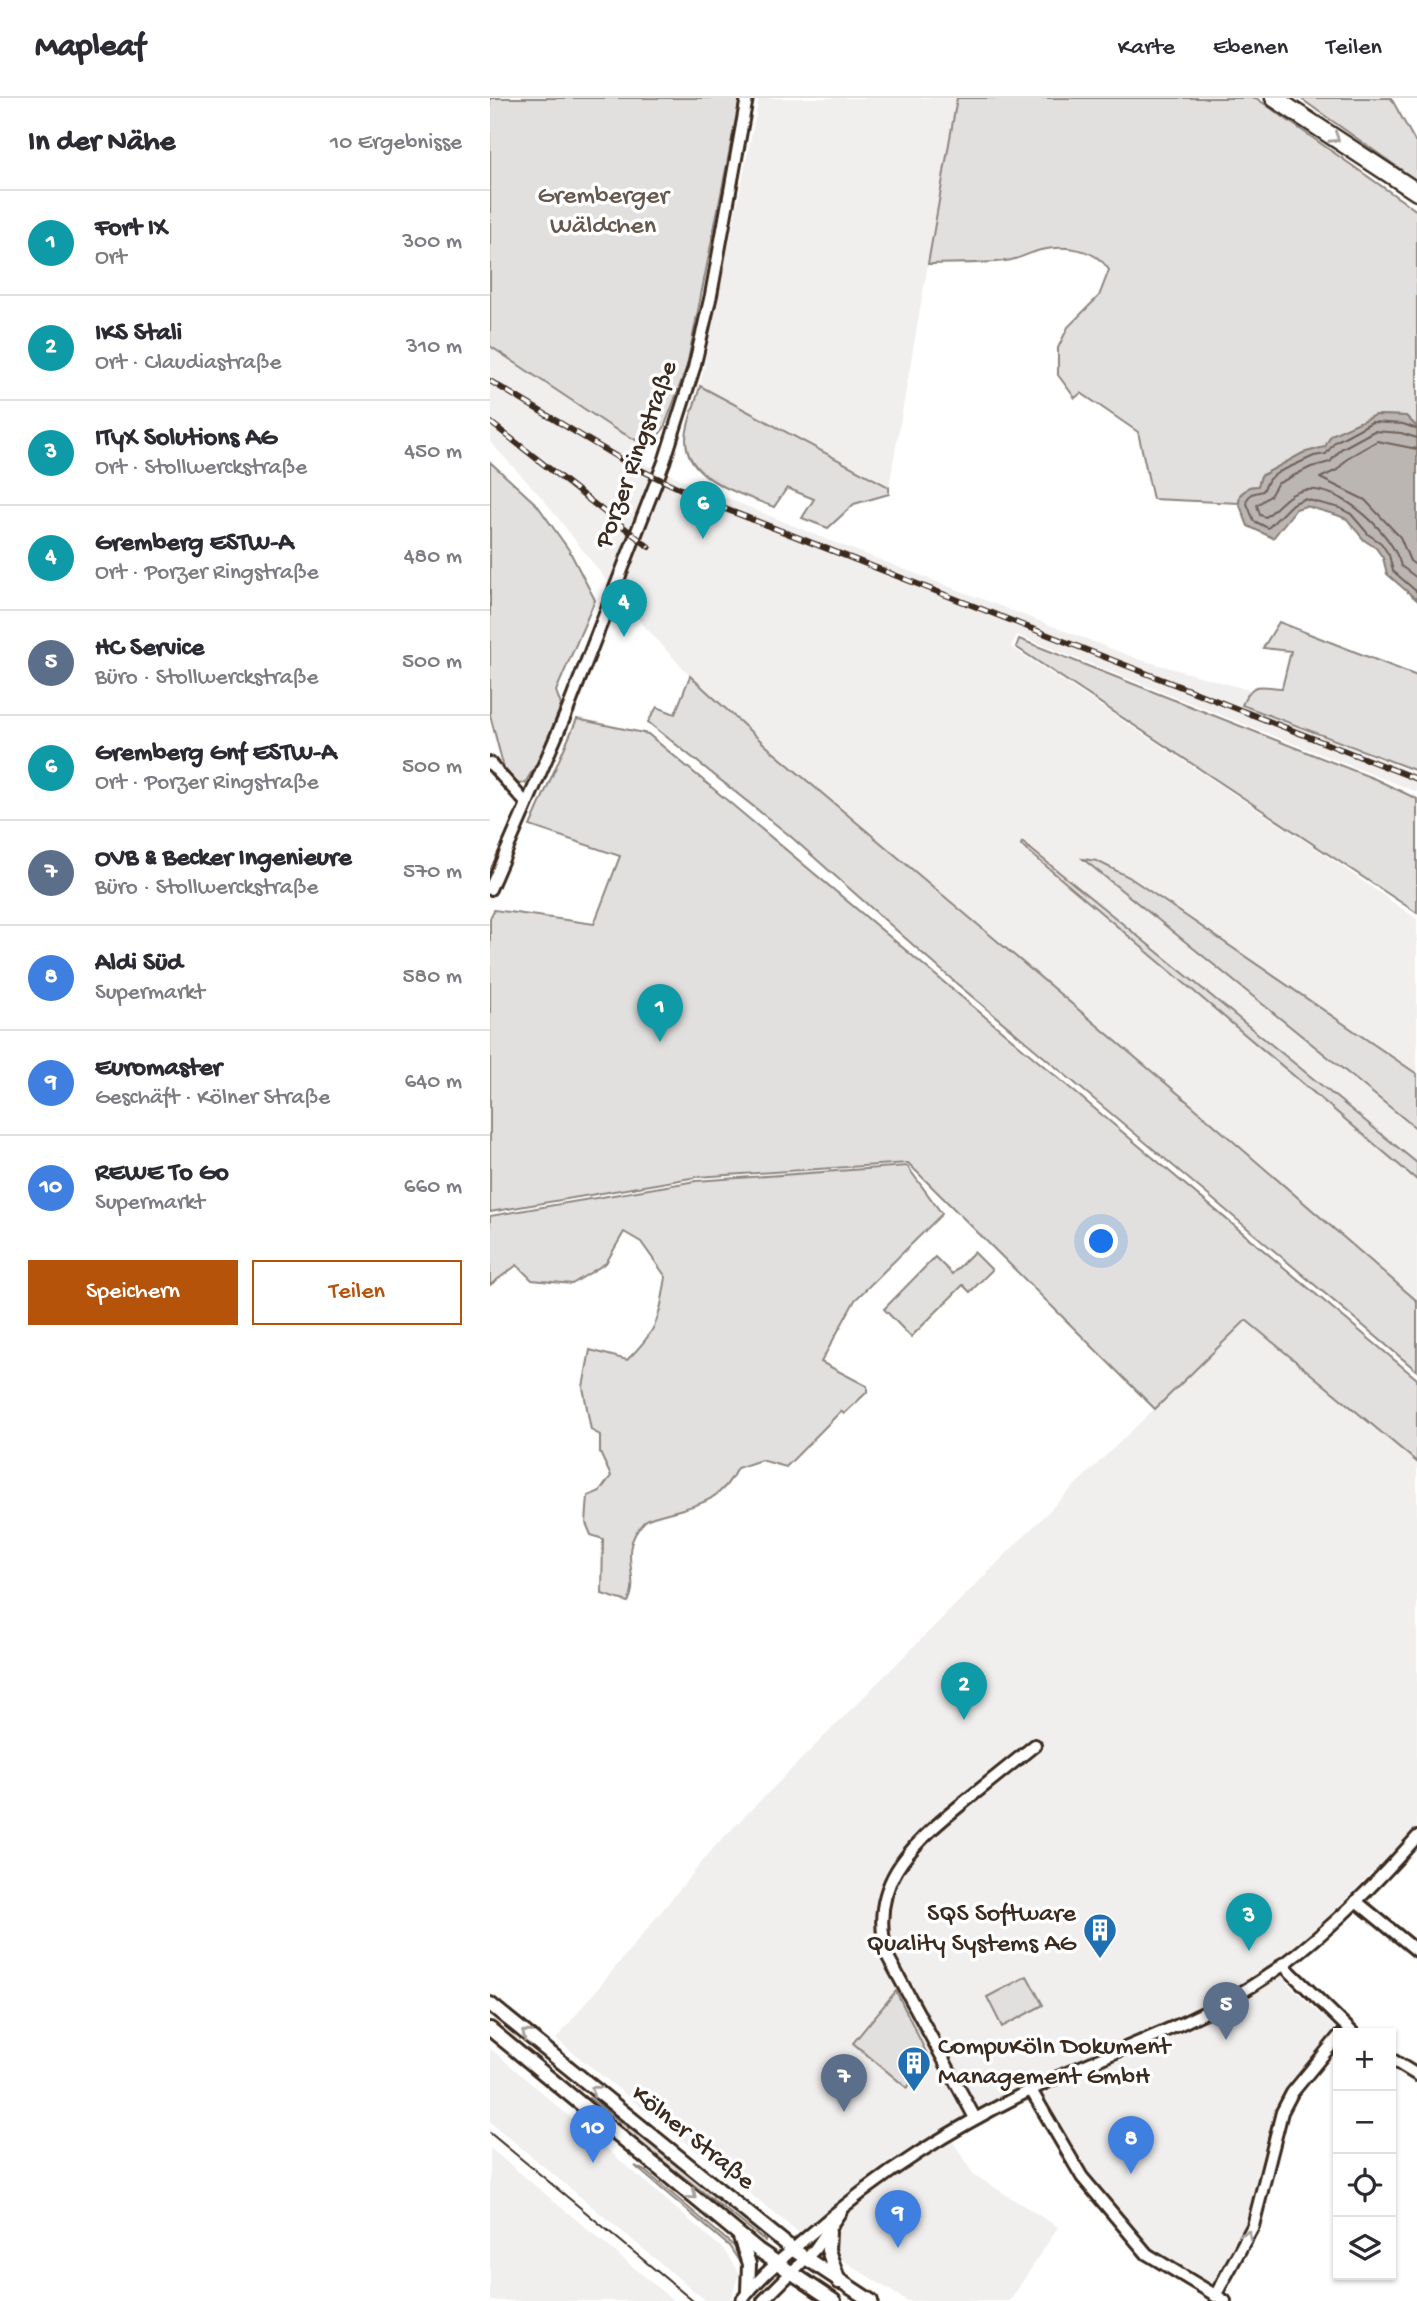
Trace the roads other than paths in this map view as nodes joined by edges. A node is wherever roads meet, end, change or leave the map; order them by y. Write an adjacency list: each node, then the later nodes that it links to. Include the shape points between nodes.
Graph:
1 (747, 98): 5 (street, Porzer Ringstraße, via 694,368 660,473 568,709)
2 (1274, 98): 3 (highway, one-way to 3)
3 (1417, 192)
4 (490, 763): 5 (street)
5 (526, 803): 7 (street, Porzer Ringstraße)
6 (490, 862): 7 (street)
7 (498, 871): 8 (street, Porzer Ringstraße)
8 (490, 889)
9 (1035, 1745): 23 (street, via 915,1844 891,1878 885,1902 883,1932 888,1957)
10 (1415, 1842): 11 (street)
11 (1356, 1901): 12 (street); 13 (street)
12 (1417, 1951)
13 (1282, 1964): 15 (street); 22 (street, via 1198,2017)
14 (490, 2004): 19 (main road, Kölner Straße, one-way to 14)
15 (1340, 2028)
16 (490, 2029): 21 (main road, Kölner Straße)
17 (1333, 2047): 33 (street, one-way to 17, via 1252,2226 1282,2112)
18 (1396, 2062): 20 (street)
19 (570, 2070): 21 (main road); 27 (main road, Kölner Straße, one-way to 19)
20 (1417, 2074)
21 (558, 2085): 26 (main road, Kölner Straße, one-way to 26)
22 (1031, 2090): 23 (street); 33 (street, via 1082,2177 1147,2254)
23 (975, 2118): 24 (street, via 878,2178)
24 (844, 2206): 25 (street); 27 (street)
25 (829, 2232): 28 (street); 31 (main road, via 828,2250)
26 (738, 2234): 29 (main road, Kölner Straße); 32 (main road, via 749,2264)
27 (792, 2249): 28 (main road, Kölner Straße); 29 (street)
28 (805, 2259): 30 (street); 31 (main road, Kölner Straße)
29 (776, 2263): 30 (main road, Kölner Straße); 32 (street)
30 (791, 2273): 34 (street); 35 (main road, Kölner Straße)
31 (839, 2282): 36 (main road, Kölner Straße)
32 (745, 2296)
33 (1220, 2298)
34 (762, 2301)
35 (834, 2301)
36 (871, 2301)

